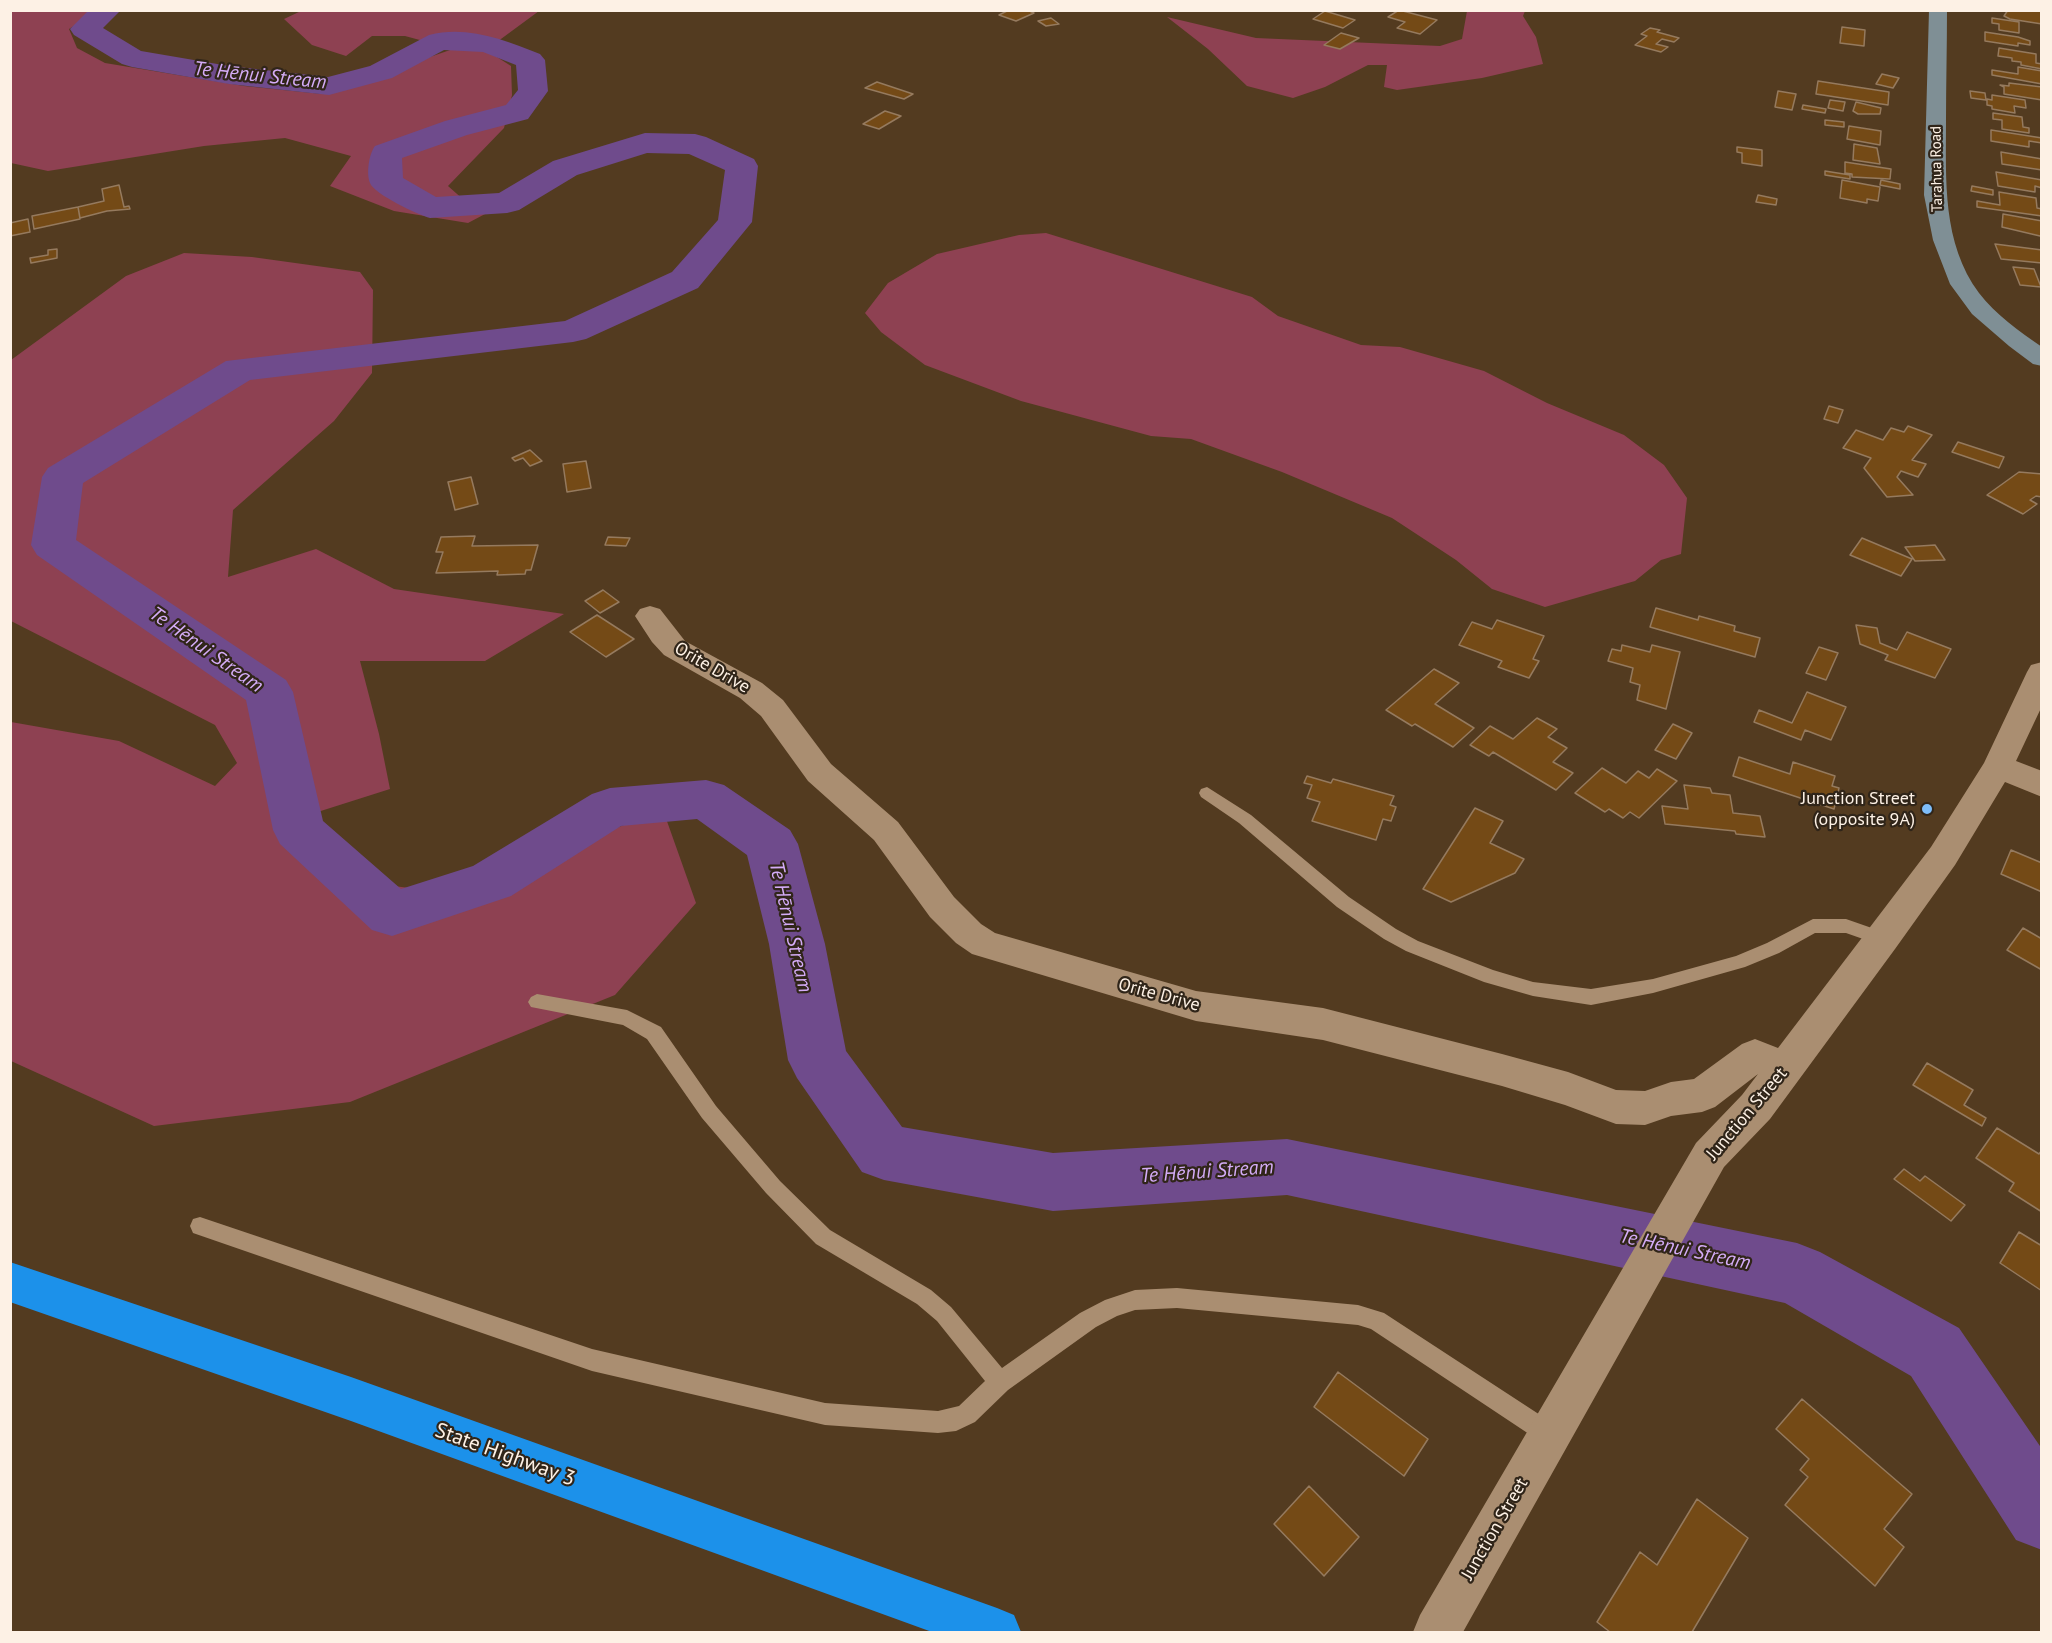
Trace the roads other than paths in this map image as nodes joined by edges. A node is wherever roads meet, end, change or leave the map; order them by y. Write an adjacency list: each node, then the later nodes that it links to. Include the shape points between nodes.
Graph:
1 (1938, 10): 2 (street, Tarahua Road, via 1935,195 1946,248 1980,309)
2 (2042, 359)
3 (650, 616): 10 (street, Orite Drive, via 679,652 747,687 771,706 828,782 887,832 958,927 984,944 1196,1006 1334,1027 1502,1070 1616,1107 1645,1108 1702,1095 1755,1055)
4 (2042, 672): 5 (street, Junction Street)
5 (1998, 766): 6 (street); 8 (street, Junction Street, via 1943,856)
6 (2042, 785)
7 (1207, 794): 8 (lane, via 1245,819 1343,902 1390,934 1490,977 1533,989 1592,997 1653,986 1739,962 1814,926 1846,926)
8 (1884, 939): 10 (street, Junction Street)
9 (537, 1002): 13 (lane, via 627,1018 654,1033 709,1112 773,1187 824,1237 924,1297 944,1314)
10 (1785, 1069): 14 (street, Junction Street, via 1756,1107 1710,1155)
11 (200, 1226): 13 (lane, via 592,1360 825,1414 956,1420)
12 (10, 1282): 15 (highway, State Highway 3, via 351,1399)
13 (1000, 1382): 14 (lane, via 1112,1307 1135,1300 1177,1298 1376,1320)
14 (1550, 1434): 16 (street, Junction Street)
15 (997, 1632)
16 (1437, 1632)

